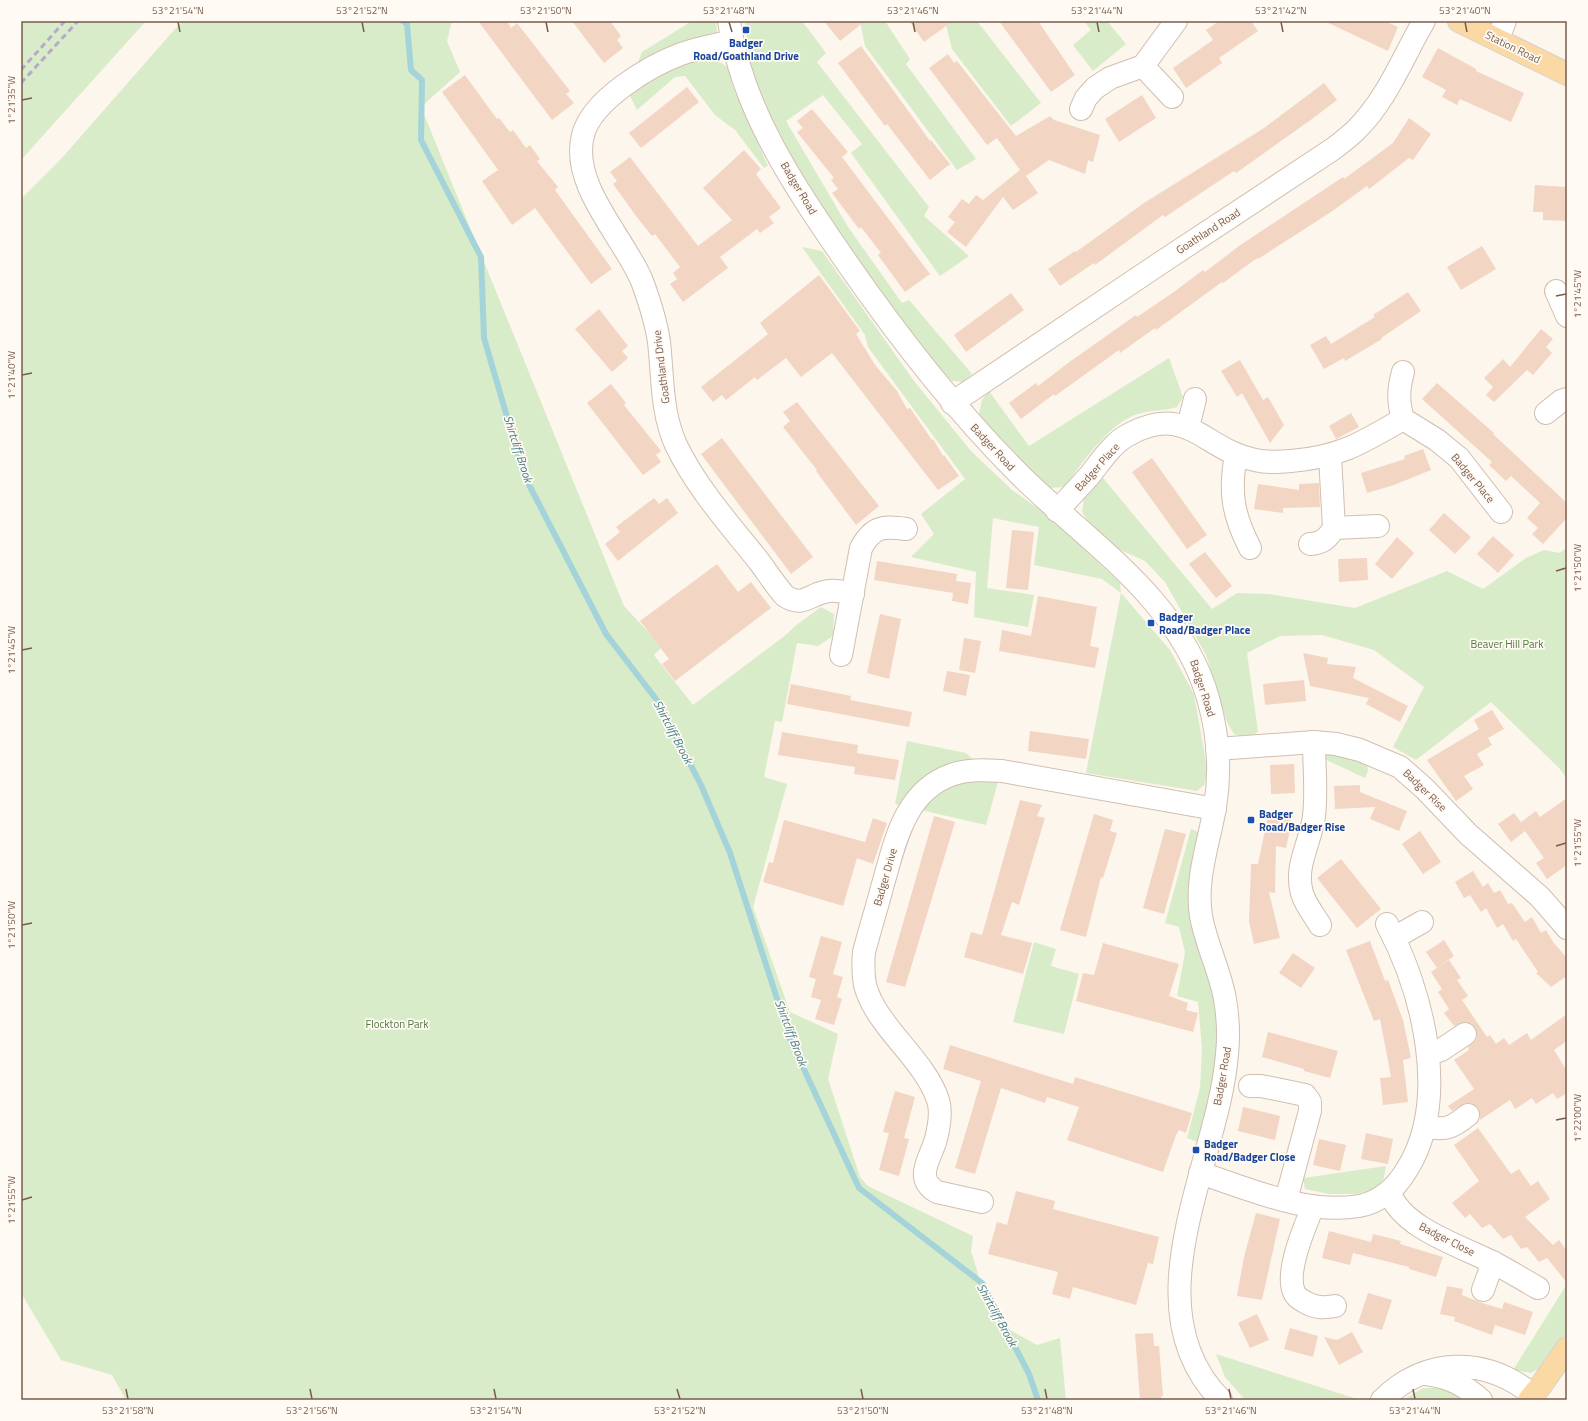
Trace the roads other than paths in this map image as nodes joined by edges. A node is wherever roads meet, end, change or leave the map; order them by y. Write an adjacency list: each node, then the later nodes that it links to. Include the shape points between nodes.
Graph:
1 (1176, 21): 6 (street)
2 (1424, 21): 15 (street, Goathland Road, via 1374,109 1357,129 1333,149)
3 (1459, 21): 4 (main road, Station Road)
4 (1501, 30): 7 (main road, Station Road)
5 (731, 31): 15 (street, Badger Road, via 749,96 788,171 883,316); 28 (street, Goathland Drive, via 662,62 622,88 590,118 582,139 581,161 588,186 642,283 656,328 663,398 668,421 686,464 785,596 792,601 804,601 832,590)
6 (1143, 66): 8 (street); 9 (street, via 1110,78 1095,88)
7 (1567, 74)
8 (1172, 97)
9 (1081, 109)
10 (1556, 290): 11 (street)
11 (1567, 316)
12 (1403, 372): 17 (street, via 1398,388 1398,402)
13 (1195, 399): 18 (street)
14 (1567, 399): 16 (street)
15 (952, 403): 21 (street, Badger Road)
16 (1546, 413)
17 (1403, 419): 20 (street, Badger Place, via 1364,442); 22 (street, Badger Place, via 1437,440 1459,458)
18 (1188, 427): 19 (street, Badger Place); 21 (street, Badger Place, via 1174,423 1158,424 1128,435 1114,446)
19 (1236, 455): 20 (street, Badger Place, via 1277,462); 27 (street, via 1232,475 1234,505 1238,523)
20 (1330, 456): 24 (street)
21 (1057, 511): 31 (street, Badger Road, via 1140,584 1176,629 1201,676 1215,727)
22 (1501, 512)
23 (1378, 526): 24 (street)
24 (1334, 528): 26 (street, via 1328,538 1321,543)
25 (906, 529): 28 (street, via 878,529 868,536 862,548)
26 (1310, 544)
27 (1250, 548)
28 (853, 594): 29 (street)
29 (841, 655)
30 (1314, 742): 31 (street, Badger Rise); 34 (street, via 1314,817 1300,867 1299,881 1307,905); 35 (street, Badger Rise, via 1360,750 1400,767 1468,834 1540,897)
31 (1217, 748): 32 (street, Badger Road)
32 (1215, 809): 41 (street, Badger Road, via 1203,862 1200,888 1201,915 1225,996 1228,1042 1220,1095); 44 (street, Badger Drive, via 1002,770 972,770 951,775 933,784 916,799 906,815 897,835 864,952 866,986 885,1021 931,1083 938,1101 940,1119 924,1172 926,1181 931,1189 937,1192)
33 (1422, 922): 37 (street, via 1391,931 1412,982)
34 (1320, 925)
35 (1567, 928)
36 (1465, 1034): 37 (street, via 1441,1050)
37 (1428, 1054): 40 (street, via 1429,1098)
38 (1250, 1086): 43 (street, via 1306,1095 1310,1102 1310,1111)
39 (1468, 1115): 40 (street, via 1447,1128)
40 (1425, 1126): 42 (street, via 1410,1165)
41 (1200, 1173): 43 (street); 53 (street, Badger Road, via 1184,1245 1179,1299 1182,1325 1189,1350 1200,1374)
42 (1390, 1193): 45 (street, via 1361,1206 1337,1209); 46 (street, Badger Close, via 1392,1201 1422,1228)
43 (1286, 1200): 45 (street)
44 (982, 1202)
45 (1313, 1206): 49 (street, via 1293,1265 1294,1293 1314,1307)
46 (1493, 1262): 47 (street, Badger Close); 48 (street)
47 (1538, 1288)
48 (1483, 1290)
49 (1334, 1306)
50 (1567, 1348): 52 (main road)
51 (1421, 1374): 52 (street, via 1452,1365 1479,1368 1519,1385); 54 (street, via 1398,1385); 55 (street, via 1443,1376 1465,1387)
52 (1531, 1398)
53 (1221, 1400)
54 (1382, 1400)
55 (1481, 1400)

